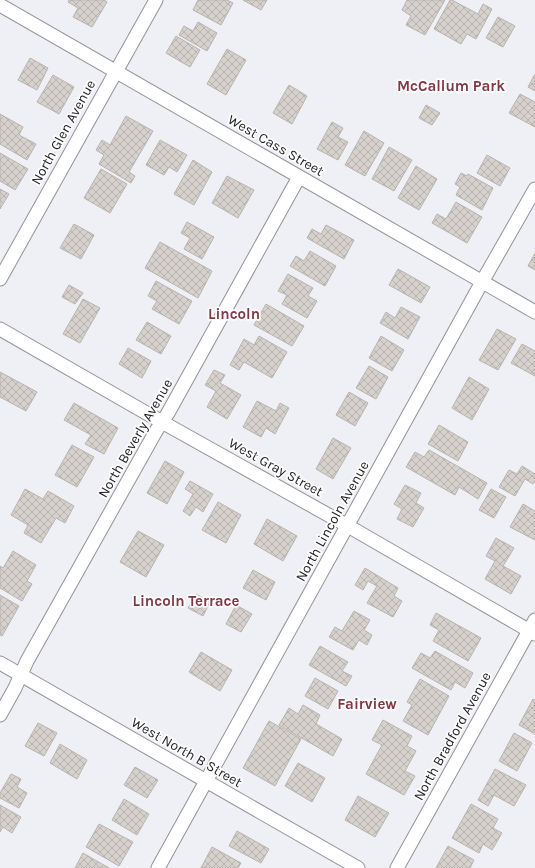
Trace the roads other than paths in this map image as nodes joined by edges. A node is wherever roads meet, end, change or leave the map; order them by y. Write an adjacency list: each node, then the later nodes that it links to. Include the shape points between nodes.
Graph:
1 (156, 0): 3 (street, North Glen Avenue)
2 (0, 5): 3 (street, West Cass Street)
3 (115, 71): 4 (street, West Cass Street); 6 (street, North Glen Avenue)
4 (299, 177): 7 (street, West Cass Street); 10 (street, North Beverly Avenue)
5 (535, 189): 7 (street, North Lincoln Avenue)
6 (0, 279)
7 (482, 282): 8 (street, West Cass Street); 11 (street, North Lincoln Avenue)
8 (535, 312)
9 (0, 329): 10 (street, West Gray Street)
10 (162, 422): 11 (street, West Gray Street); 14 (street, North Beverly Avenue)
11 (348, 526): 12 (street, West Gray Street); 16 (street, North Lincoln Avenue)
12 (533, 628): 19 (street, North Bradford Avenue)
13 (0, 663): 14 (street, West North B Street)
14 (21, 675): 15 (street, North Beverly Avenue); 16 (street, West North B Street)
15 (0, 715)
16 (206, 781): 17 (street, North Lincoln Avenue); 18 (street, West North B Street)
17 (158, 868)
18 (358, 868)
19 (397, 868)

